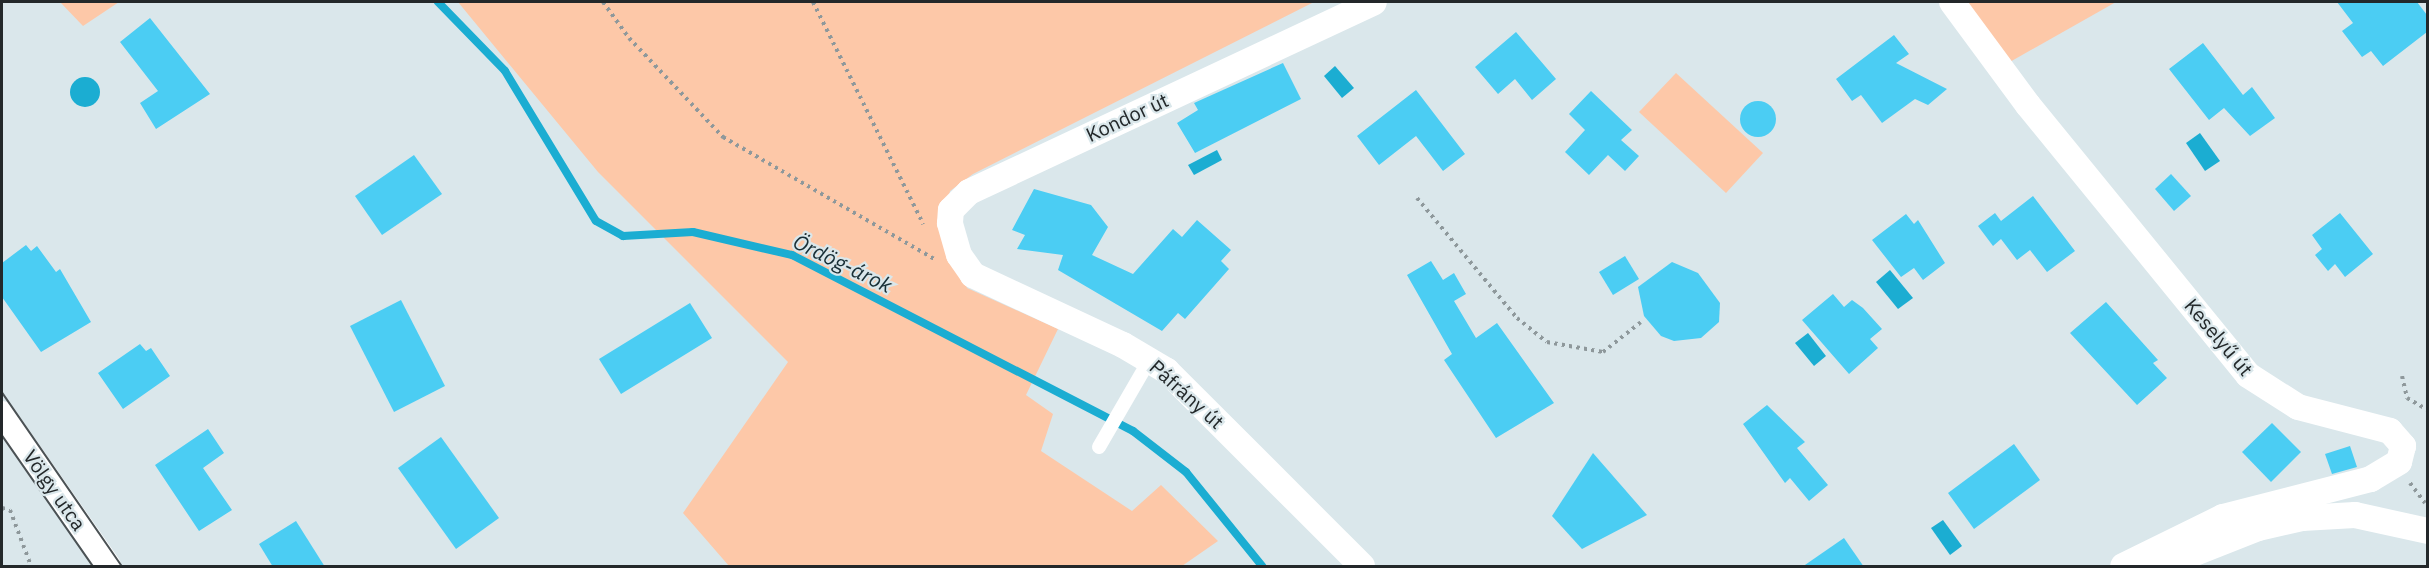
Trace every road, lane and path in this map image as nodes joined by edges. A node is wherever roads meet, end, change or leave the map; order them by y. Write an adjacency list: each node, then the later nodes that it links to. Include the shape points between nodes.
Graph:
1 (603, 2): 7 (path, via 629,38 723,137 943,264)
2 (813, 2): 6 (path)
3 (1374, 2): 8 (street, Kondor út, via 957,199 951,210 952,239)
4 (1952, 2): 20 (street, Keselyű út, via 2028,105 2248,375 2298,406 2390,431 2403,446 2398,462 2372,479 2223,517)
5 (1417, 198): 9 (path, via 1517,318 1547,342 1603,352)
6 (927, 233)
7 (938, 254)
8 (973, 275): 10 (street, Páfrány út)
9 (1641, 322)
10 (1150, 359): 14 (lane); 19 (street, Páfrány út)
11 (2402, 376): 12 (path, via 2407,398)
12 (2427, 410)
13 (2, 414): 18 (street, Völgy utca)
14 (1099, 447)
15 (2, 508): 17 (path, via 10,510)
16 (2427, 531): 21 (street, via 2381,517 2302,518 2258,528)
17 (32, 567)
18 (108, 567)
19 (1362, 567)
20 (2123, 567)
21 (2162, 567)

